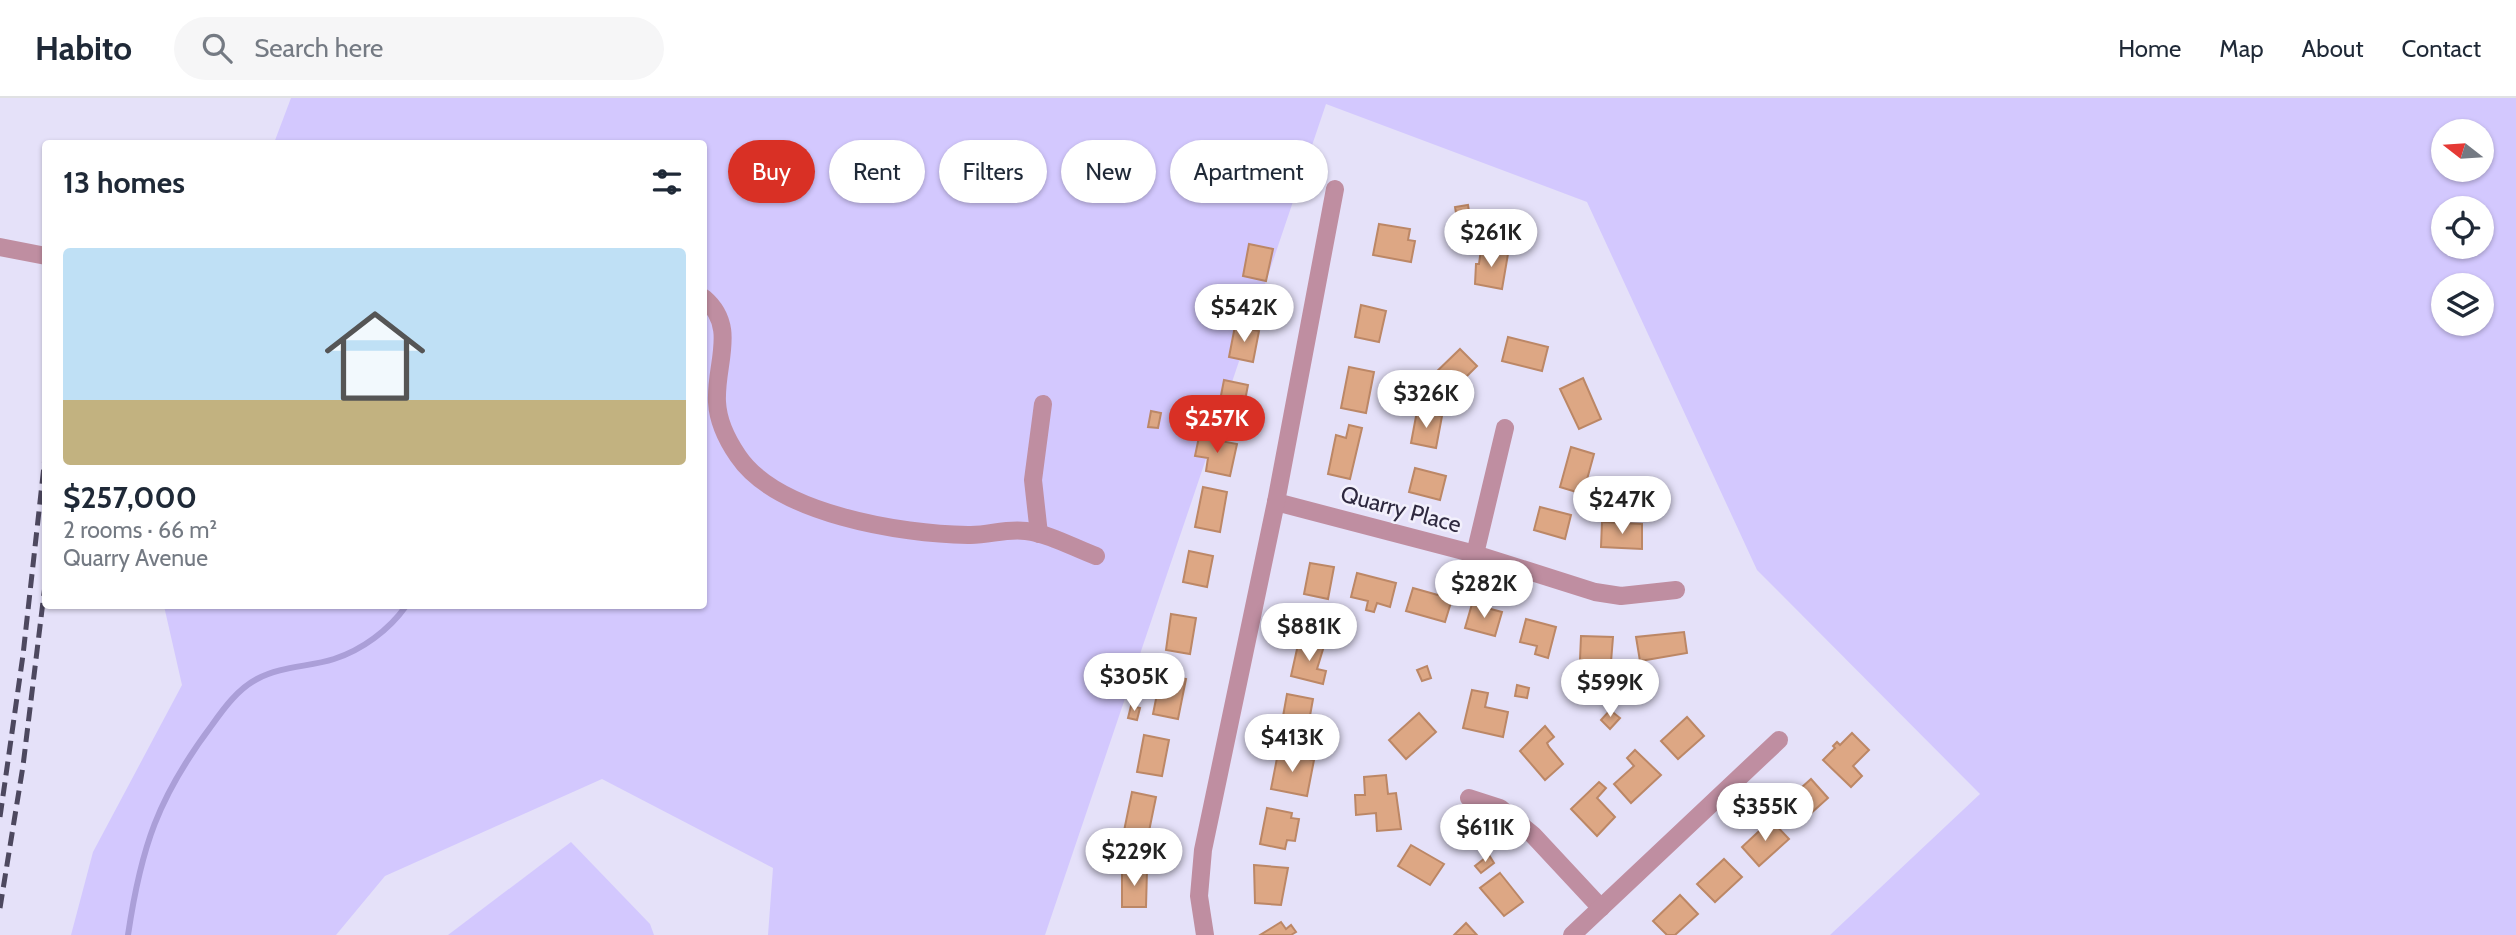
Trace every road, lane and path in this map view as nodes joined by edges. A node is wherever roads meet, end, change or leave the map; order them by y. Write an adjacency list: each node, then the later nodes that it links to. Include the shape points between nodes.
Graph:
1 (1335, 189): 7 (street)
2 (0, 247): 3 (street)
3 (42, 255)
4 (707, 300): 8 (street, via 716,308 724,337 718,370 720,423 743,465 762,484 790,499 870,524 930,534 972,536 1008,529)
5 (1043, 404): 8 (street, via 1032,480)
6 (1505, 428): 9 (street)
7 (1276, 502): 9 (street, Quarry Place); 15 (street, via 1199,870)
8 (1039, 534): 10 (street)
9 (1475, 554): 11 (street, Quarry Place, via 1611,595)
10 (1096, 556)
11 (1676, 590)
12 (1779, 740): 14 (street)
13 (1469, 798): 14 (street, via 1500,808 1533,835)
14 (1601, 908): 16 (street)
15 (1205, 935)
16 (1572, 935)

